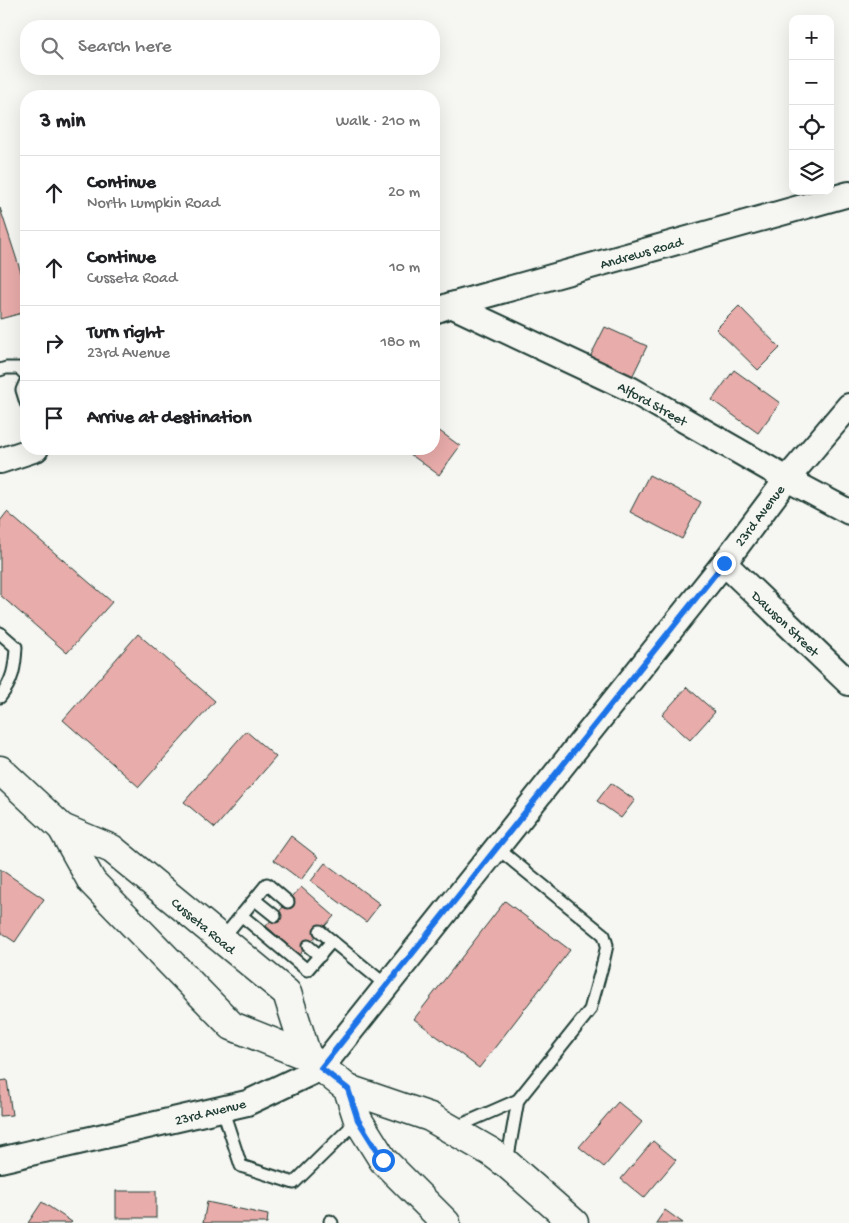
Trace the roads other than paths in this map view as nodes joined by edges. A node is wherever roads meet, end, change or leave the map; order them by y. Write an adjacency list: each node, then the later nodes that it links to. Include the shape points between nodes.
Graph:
1 (849, 194): 2 (street, Andrews Road)
2 (442, 308): 8 (street, Alford Street, via 630,389)
3 (20, 369): 4 (lane)
4 (0, 370)
5 (849, 406): 8 (street, 23rd Avenue)
6 (20, 454): 7 (street)
7 (0, 461)
8 (787, 479): 9 (street, Alford Street); 10 (street, 23rd Avenue)
9 (849, 512)
10 (724, 563): 12 (street, Dawson Street); 16 (street, 23rd Avenue)
11 (0, 633): 13 (lane, via 16,647 15,669)
12 (849, 683)
13 (0, 697)
14 (0, 770): 15 (street, Cusseta Road)
15 (62, 828): 22 (street, Cusseta Road, via 112,849); 27 (street, Cusseta Road, via 92,882 232,1026)
16 (497, 848): 26 (street, 23rd Avenue); 29 (lane, via 604,935 607,945 590,1010)
17 (255, 900): 18 (lane, via 267,884); 19 (lane); 20 (lane)
18 (288, 902)
19 (241, 915): 22 (lane); 25 (lane, via 307,970)
20 (275, 916)
21 (320, 931): 23 (lane)
22 (222, 939): 27 (street, Cusseta Road, via 287,993)
23 (332, 941): 25 (lane); 26 (lane)
24 (308, 946): 25 (lane)
25 (320, 956)
26 (386, 985): 27 (street, 23rd Avenue)
27 (314, 1062): 28 (street, Cusseta Road); 30 (street, 23rd Avenue, via 247,1102)
28 (348, 1089): 31 (street); 32 (street, Cusseta Road, via 430,1117)
29 (518, 1100): 32 (lane); 34 (lane)
30 (222, 1108): 31 (lane, via 241,1166 294,1183); 33 (street, 23rd Avenue)
31 (358, 1120): 35 (street, via 383,1160)
32 (452, 1130): 34 (street, Cusseta Road)
33 (0, 1160)
34 (507, 1164): 36 (street, Cusseta Road)
35 (446, 1223)
36 (574, 1223)

